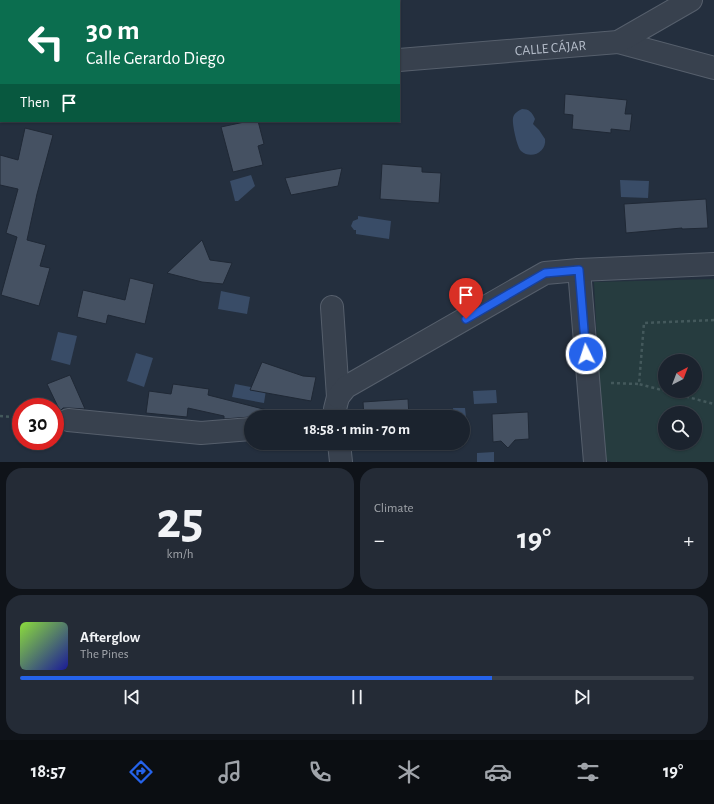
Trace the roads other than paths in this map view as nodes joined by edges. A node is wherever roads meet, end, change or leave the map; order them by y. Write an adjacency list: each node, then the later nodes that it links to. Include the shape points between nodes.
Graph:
1 (692, 0): 2 (street, CALLE CÁJAR)
2 (618, 42): 3 (street, CALLE CÁJAR); 4 (street)
3 (400, 60)
4 (714, 68)
5 (714, 264): 6 (street)
6 (579, 270): 8 (street, via 545,273 346,387); 13 (street)
7 (332, 307): 8 (street)
8 (334, 410)
9 (68, 420): 10 (street, via 201,433)
10 (244, 430)
11 (340, 450): 12 (street)
12 (341, 462)
13 (595, 462)

